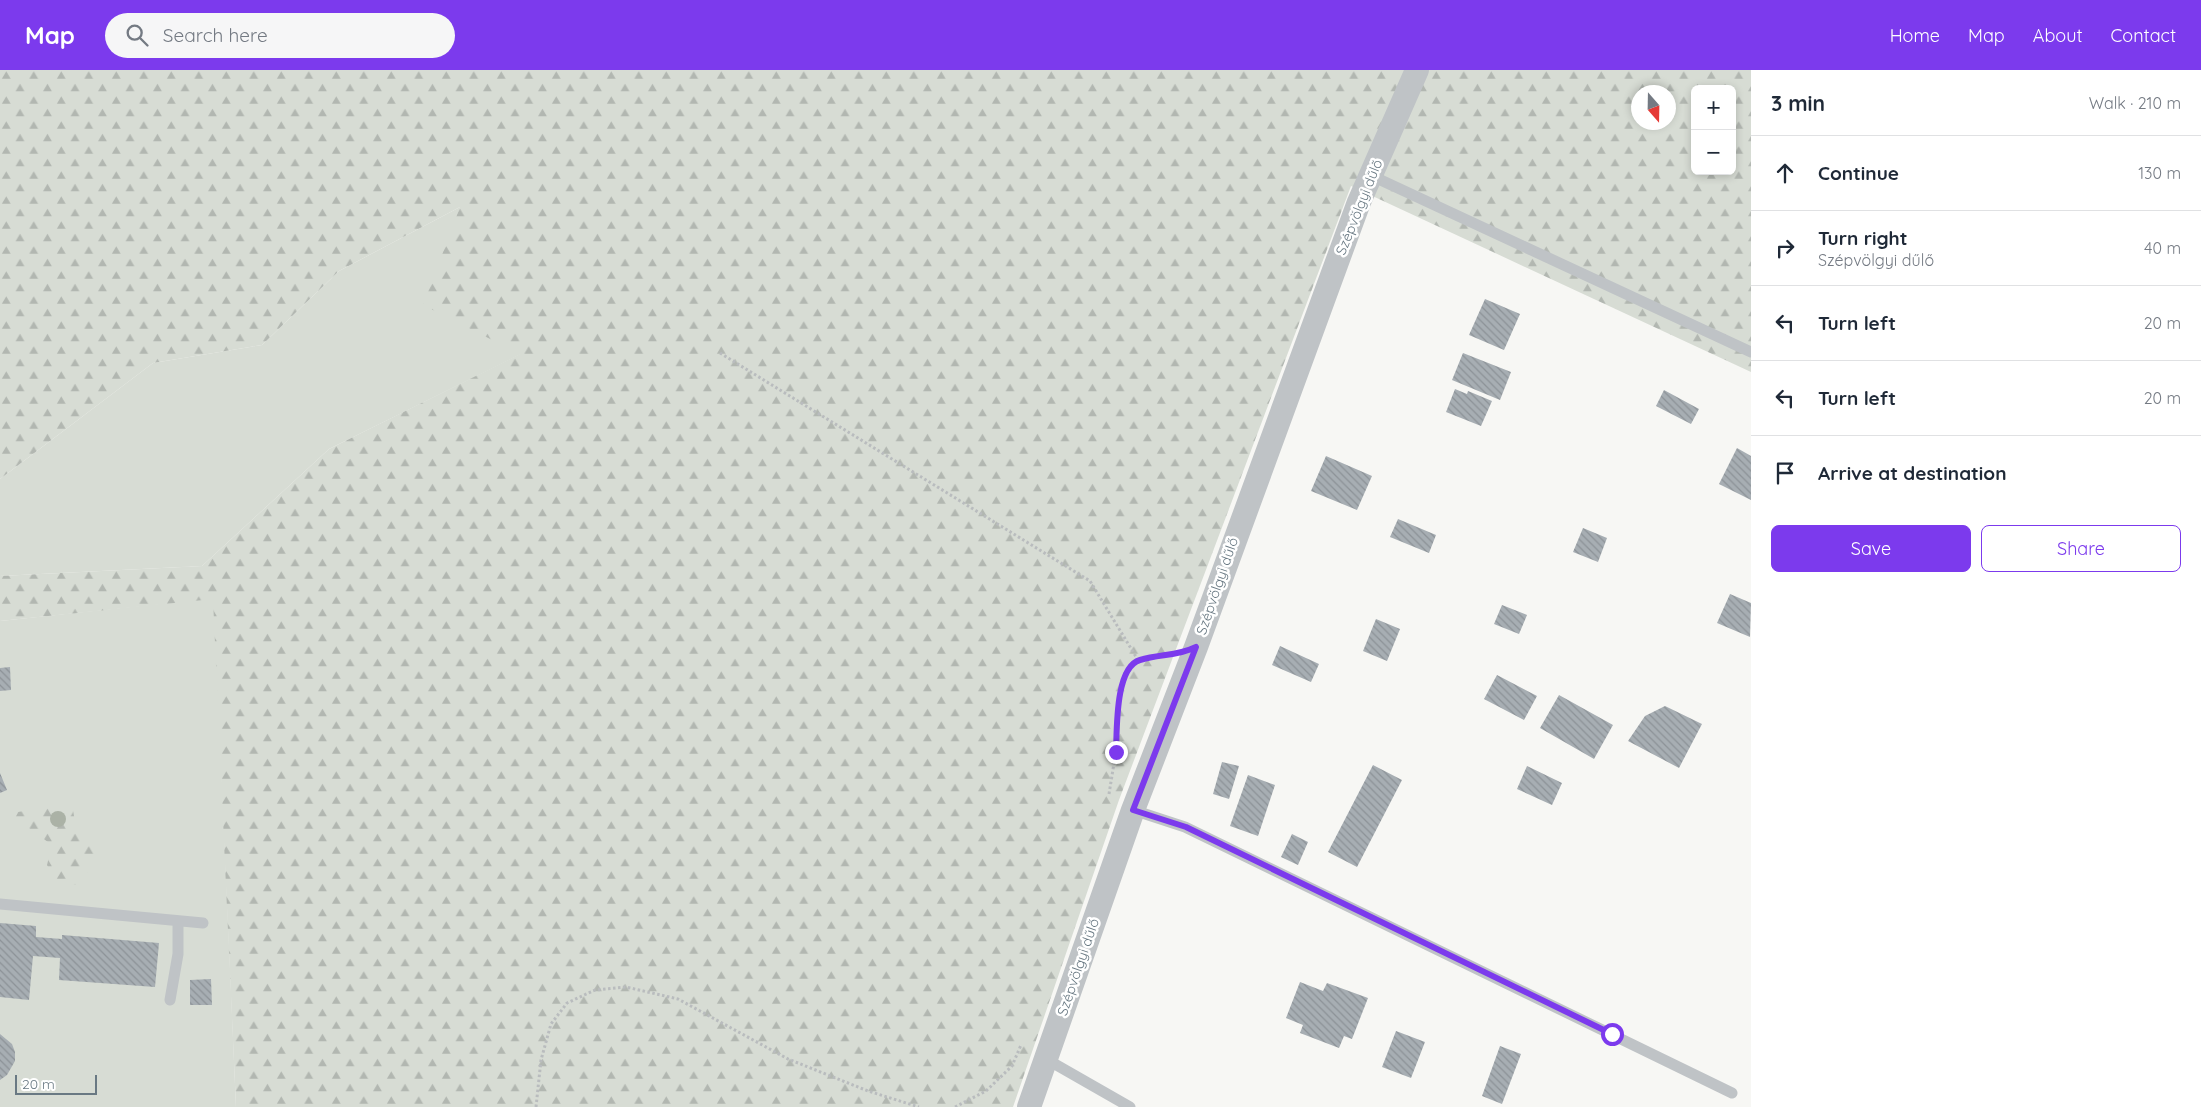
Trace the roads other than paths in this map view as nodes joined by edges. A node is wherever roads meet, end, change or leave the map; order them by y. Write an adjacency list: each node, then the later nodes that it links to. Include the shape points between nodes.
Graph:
1 (1417, 70): 2 (street, Szépvölgyi dűlő)
2 (1372, 176): 3 (lane); 4 (street, Szépvölgyi dűlő, via 1359,202)
3 (1751, 352)
4 (1133, 810): 9 (street, Szépvölgyi dűlő); 10 (lane, via 1186,827)
5 (0, 904): 6 (lane)
6 (178, 921): 7 (lane); 8 (lane, via 178,954)
7 (203, 923)
8 (170, 1000)
9 (1046, 1059): 11 (street, Szépvölgyi dűlő); 12 (lane)
10 (1732, 1093)
11 (1029, 1107)
12 (1130, 1107)

